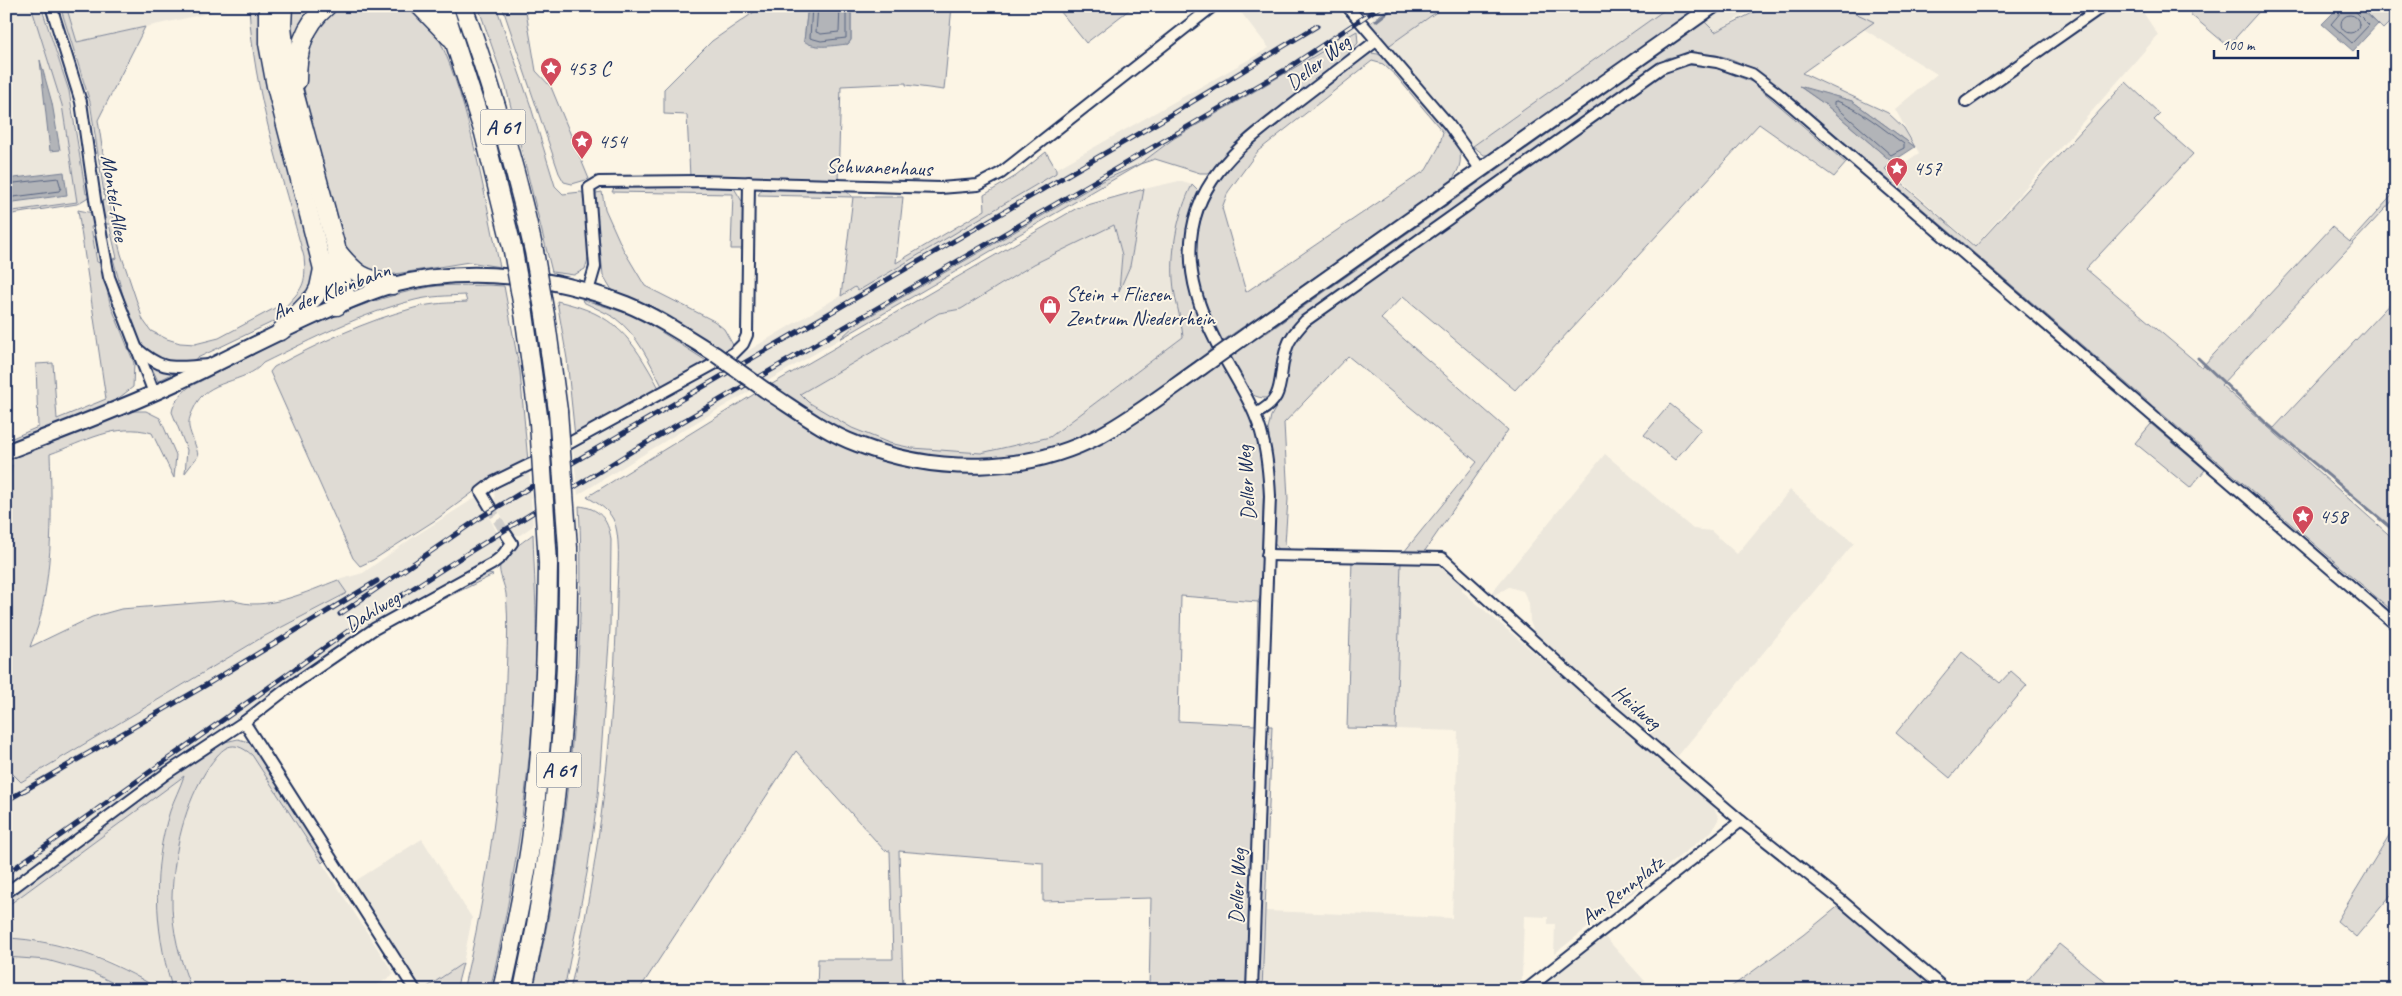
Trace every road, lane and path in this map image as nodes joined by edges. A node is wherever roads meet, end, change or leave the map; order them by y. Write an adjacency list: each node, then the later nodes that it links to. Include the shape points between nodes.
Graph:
1 (51, 6): 24 (street, Montel-Allee, via 82,102 109,277)
2 (268, 6): 19 (highway, via 268,43 276,86)
3 (283, 6): 14 (highway, via 286,63)
4 (327, 6): 14 (highway, via 308,25 302,37)
5 (420, 6): 13 (highway)
6 (443, 6): 13 (highway, A 61)
7 (463, 6): 38 (highway, A 61, bridge, via 504,128 534,251 558,411 568,548 566,692 557,798 537,928)
8 (1213, 6): 17 (street, Schwanenhaus, via 1002,173 978,185 940,188)
9 (1347, 6): 12 (street, Deller Weg)
10 (1713, 6): 16 (main road, An der Kleinbahn)
11 (2103, 6): 15 (street)
12 (1376, 41): 16 (street, Deller Weg, via 1449,125); 27 (street, Deller Weg, via 1235,153 1208,187 1199,206 1190,248 1195,292 1214,340)
13 (456, 43): 37 (highway, A 61, bridge, via 484,133 513,251 524,313 539,423 548,562 546,689 536,798)
14 (297, 97): 18 (highway)
15 (1966, 102)
16 (1481, 170): 21 (main road, An der Kleinbahn, bridge, via 1147,406 1100,435 1052,454 994,466 923,463 863,446 816,423 666,324)
17 (749, 182): 21 (street, Schwanenhaus, via 599,182 589,188 595,267); 29 (street, via 748,314 743,344 734,353 663,393 503,477 481,492)
18 (337, 252): 20 (highway, via 362,278); 22 (highway)
19 (323, 269): 22 (highway); 23 (highway, via 314,296)
20 (392, 285): 21 (main road, An der Kleinbahn, via 478,276 559,284); 22 (main road, An der Kleinbahn)
21 (588, 291)
22 (342, 304): 23 (main road, An der Kleinbahn)
23 (280, 331): 25 (main road, An der Kleinbahn)
24 (134, 345): 25 (street, An der Kleinbahn, via 161,366); 26 (street, Montel-Allee)
25 (213, 365): 26 (main road, An der Kleinbahn)
26 (154, 393): 28 (main road, An der Kleinbahn)
27 (1254, 414): 31 (street, Deller Weg, via 1268,465); 32 (street, via 1275,400 1287,345 1306,321 1661,68 1690,58 1717,62 1752,74 1777,93)
28 (6, 452)
29 (490, 506)
30 (506, 534): 33 (street, Dahlweg, via 512,543 492,564 374,629)
31 (1267, 554): 34 (street, Heidweg, via 1442,558 1599,700); 39 (street, Deller Weg)
32 (2396, 625)
33 (244, 722): 35 (street, Dahlweg, via 167,773); 36 (street)
34 (1741, 820): 40 (street, Am Rennplatz); 41 (street, Heidweg)
35 (6, 893)
36 (414, 990)
37 (502, 990)
38 (523, 990)
39 (1252, 990)
40 (1526, 990)
41 (1946, 990)

